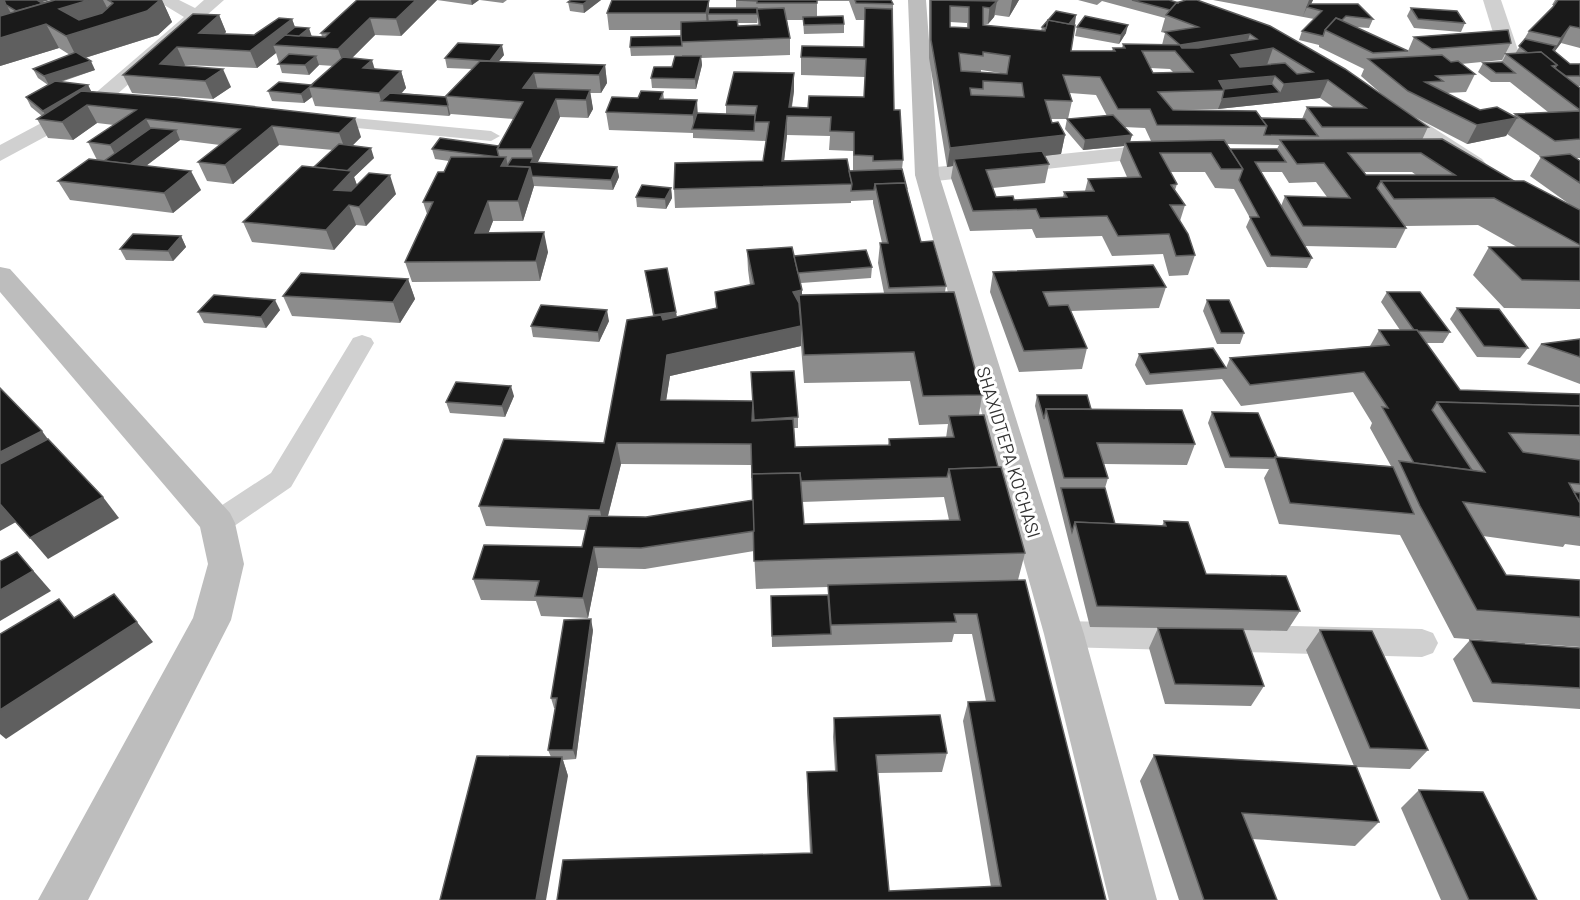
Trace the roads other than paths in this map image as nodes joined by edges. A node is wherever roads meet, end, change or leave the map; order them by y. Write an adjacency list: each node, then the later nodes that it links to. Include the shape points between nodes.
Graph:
1 (165, 0): 5 (street)
2 (216, 0): 5 (street)
3 (917, 0): 16 (street, SHAXIDTEPA KO'CHASI)
4 (1492, 0): 6 (street)
5 (196, 16): 8 (street)
6 (1512, 62)
7 (1373, 99): 14 (street)
8 (99, 100): 9 (lane); 15 (street)
9 (123, 102)
10 (301, 118): 11 (lane)
11 (491, 136)
12 (1185, 149): 16 (street)
13 (1418, 151): 14 (street)
14 (1453, 151): 17 (street)
15 (0, 154)
16 (927, 175): 21 (street, SHAXIDTEPA KO'CHASI)
17 (1492, 175)
18 (0, 275): 20 (street)
19 (362, 343): 20 (lane, via 281,480)
20 (217, 523): 23 (street, via 226,564 212,620)
21 (1064, 634): 22 (lane); 24 (street, SHAXIDTEPA KO'CHASI)
22 (1422, 643)
23 (62, 900)
24 (1133, 900)

